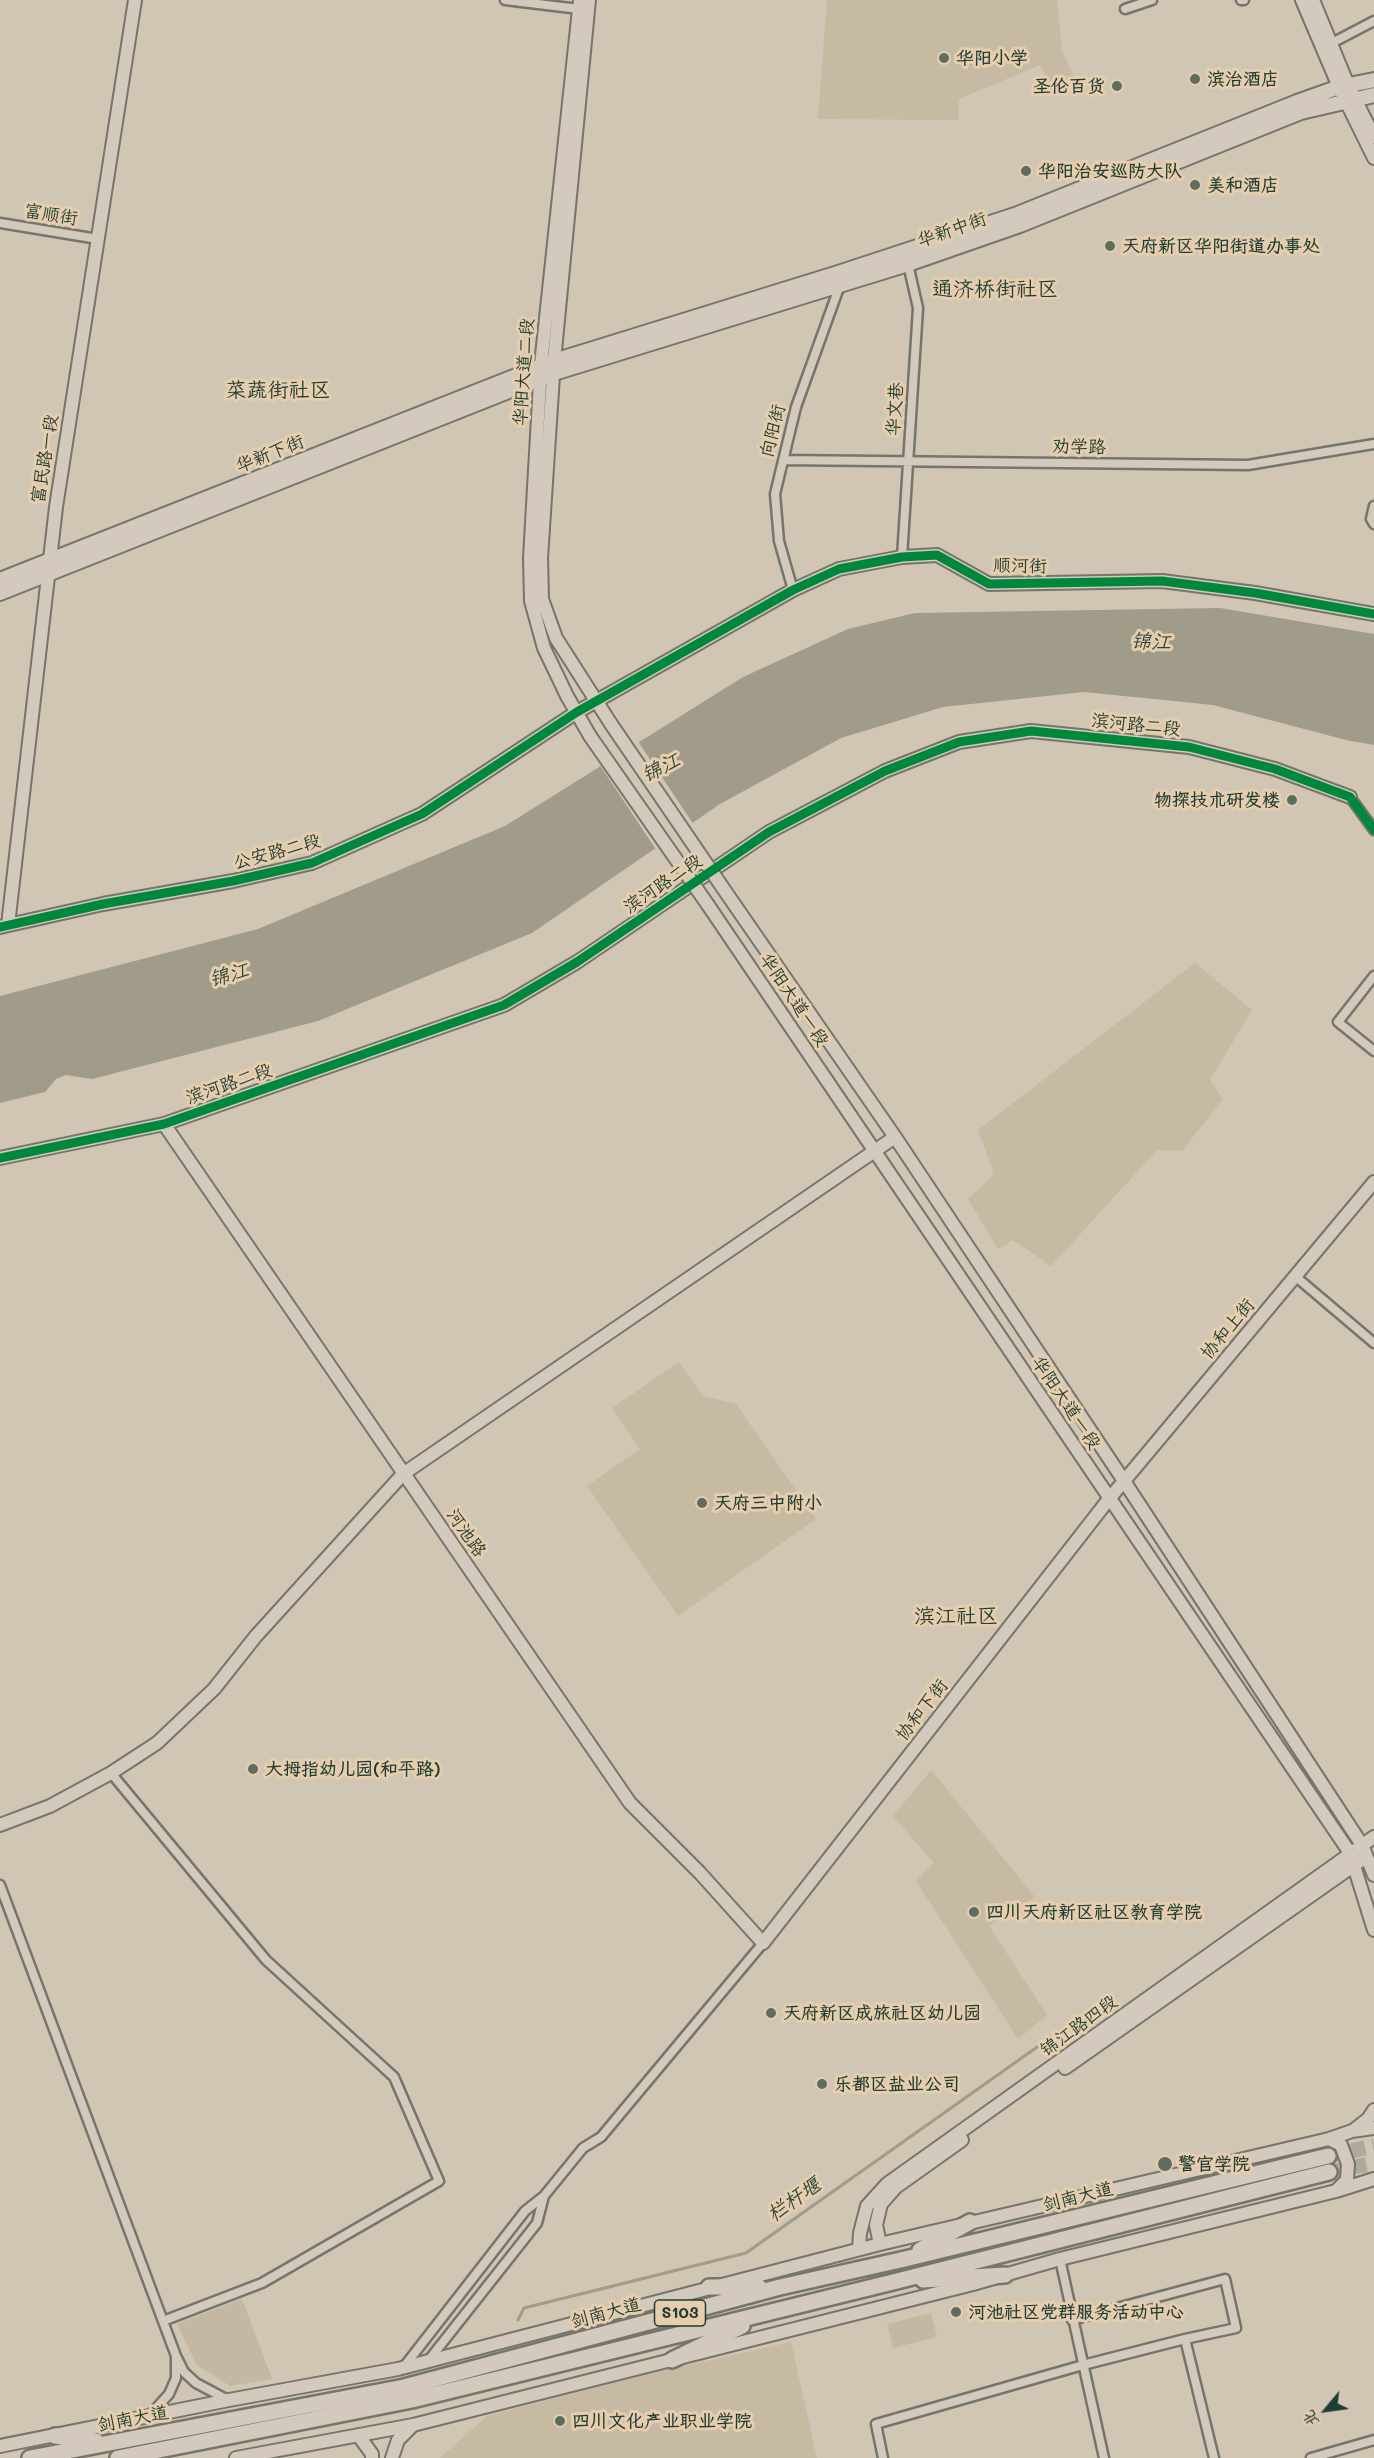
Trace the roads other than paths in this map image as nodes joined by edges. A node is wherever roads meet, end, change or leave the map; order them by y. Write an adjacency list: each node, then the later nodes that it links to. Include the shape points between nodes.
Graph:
1 (135, 0): 18 (main road, 富民路一段)
2 (505, 0): 7 (street)
3 (589, 0): 21 (main road, 华阳大道二段)
4 (1152, 0): 8 (street)
5 (1302, 0): 12 (main road)
6 (1313, 0): 10 (main road)
7 (579, 5): 21 (main road, 华阳大道二段)
8 (1125, 9)
9 (1374, 21): 10 (street)
10 (1330, 44): 12 (main road)
11 (1374, 80): 12 (main road, 华新中街)
12 (1343, 86): 14 (main road); 21 (main road, 华新中街, via 1015,214)
13 (1374, 95): 14 (main road, 华新中街)
14 (1350, 100): 15 (main road); 16 (main road); 19 (main road, 华新中街, via 1302,112 1020,225)
15 (1374, 137)
16 (1374, 158)
17 (0, 224): 18 (street, 富顺街)
18 (98, 239): 28 (main road, 富民路一段)
19 (908, 264): 20 (main road, 华新中街); 24 (street, 华文巷, via 918,308)
20 (840, 285): 21 (main road, 华新中街); 23 (street, 向阳街, via 796,407)
21 (547, 369): 28 (main road); 33 (main road, 华阳大道二段, via 542,599 556,638); 34 (main road, 华阳大道二段, via 530,558 531,601 544,648)
22 (1373, 447): 24 (street, 劝学路, via 1248,465)
23 (783, 460): 24 (street, 劝学路); 30 (street, 向阳街, via 775,494 779,541)
24 (908, 462): 27 (street, 华文巷)
25 (1374, 506): 26 (street)
26 (1374, 524)
27 (902, 557): 30 (main road, 顺河街, via 839,569); 32 (main road, 顺河街, via 938,555 989,584 1162,581)
28 (50, 567): 29 (main road); 31 (main road); 39 (main road, 富民路一段)
29 (0, 580)
30 (793, 590): 33 (main road, 顺河街)
31 (0, 593)
32 (1374, 615)
33 (596, 700): 34 (main road, 公安路二段); 35 (main road, 华阳大道二段)
34 (577, 712): 36 (main road, 华阳大道二段); 39 (main road, 公安路二段, via 422,814 312,863)
35 (611, 724): 43 (main road, 华阳大道一段, bridge)
36 (590, 736): 44 (main road, 华阳大道一段, bridge)
37 (1350, 797): 38 (street); 42 (main road, 滨河路二段, via 1275,769 1189,747 1031,731 959,742 885,771 769,832 577,962 504,1005)
38 (1374, 830)
39 (4, 926)
40 (1374, 976): 41 (street, via 1338,1022)
41 (1374, 1051)
42 (164, 1124): 45 (main road, 滨河路二段); 49 (main road, 河池路)
43 (895, 1137): 44 (main road); 50 (main road, 华阳大道一段)
44 (874, 1153): 49 (main road); 51 (main road, 华阳大道一段)
45 (0, 1158)
46 (1374, 1182): 47 (main road, 协和上街)
47 (1295, 1276): 48 (street); 50 (main road, 协和上街)
48 (1374, 1343)
49 (403, 1474): 52 (main road, via 213,1689 157,1743); 62 (main road, 河池路, via 630,1803)
50 (1124, 1481): 51 (main road, 协和上街); 55 (main road, 华阳大道一段)
51 (1109, 1499): 56 (main road, 华阳大道一段); 62 (main road, 协和下街)
52 (111, 1773): 53 (main road, via 50,1806); 83 (street, via 266,1960 394,2077 439,2181 262,2283)
53 (0, 1825)
54 (1374, 1837): 55 (main road, 锦江路四段)
55 (1362, 1845): 56 (main road, 锦江路四段); 57 (main road, 华阳大道一段)
56 (1350, 1853): 58 (main road, 华阳大道一段); 74 (main road, 锦江路四段, via 887,2184 867,2206)
57 (1371, 1855): 58 (main road, 锦江路四段); 59 (main road, 华阳大道一段)
58 (1355, 1865): 61 (main road, 华阳大道一段); 73 (main road, 锦江路四段, via 896,2187 881,2204 876,2225)
59 (1374, 1875)
60 (0, 1885): 83 (street)
61 (1374, 1930)
62 (763, 1943): 71 (street, via 601,2137 583,2148)
63 (1374, 2110): 65 (main road)
64 (1374, 2128): 65 (main road)
65 (1352, 2131): 66 (main road)
66 (1329, 2139): 70 (main road, via 1341,2145 1348,2164 1347,2180); 72 (main road)
67 (1328, 2156): 75 (highway, 剑南大道 / S103)
68 (1329, 2172): 78 (highway, 剑南大道 / S103)
69 (1374, 2179): 70 (main road)
70 (1336, 2191): 76 (main road)
71 (544, 2196): 87 (street, via 537,2223); 89 (street, via 525,2211)
72 (970, 2222): 73 (main road); 75 (highway)
73 (880, 2244): 74 (main road)
74 (859, 2249): 79 (main road)
75 (904, 2259): 80 (highway, 剑南大道 / S103)
76 (1060, 2259): 77 (main road); 82 (street)
77 (1005, 2275): 78 (highway); 86 (main road)
78 (893, 2282): 81 (highway, 剑南大道 / S103)
79 (709, 2287): 80 (highway); 87 (main road)
80 (780, 2287): 96 (highway, 剑南大道 / S103, via 404,2387)
81 (769, 2312): 86 (highway); 99 (highway, 剑南大道 / S103, via 401,2402)
82 (1072, 2319): 84 (street, via 1225,2279 1236,2328); 88 (street)
83 (164, 2321): 85 (street)
84 (1185, 2339): 88 (street); 105 (street)
85 (176, 2356): 90 (street, via 195,2383); 91 (street, via 176,2378 169,2394)
86 (672, 2360): 92 (main road)
87 (427, 2361): 89 (main road)
88 (1083, 2365): 103 (street, via 876,2424); 104 (street)
89 (403, 2368): 90 (main road)
90 (228, 2400): 91 (main road)
91 (149, 2416): 94 (main road)
92 (413, 2425): 93 (main road); 102 (main road, via 398,2440)
93 (358, 2435): 100 (main road); 101 (main road)
94 (55, 2436): 96 (highway); 97 (main road)
95 (1374, 2440): 106 (street)
96 (111, 2443): 98 (highway, 剑南大道 / S103)
97 (0, 2446)
98 (30, 2458)
99 (118, 2458)
100 (236, 2458)
101 (372, 2458)
102 (392, 2458)
103 (883, 2458)
104 (1104, 2458)
105 (1214, 2458)
106 (1311, 2458)

